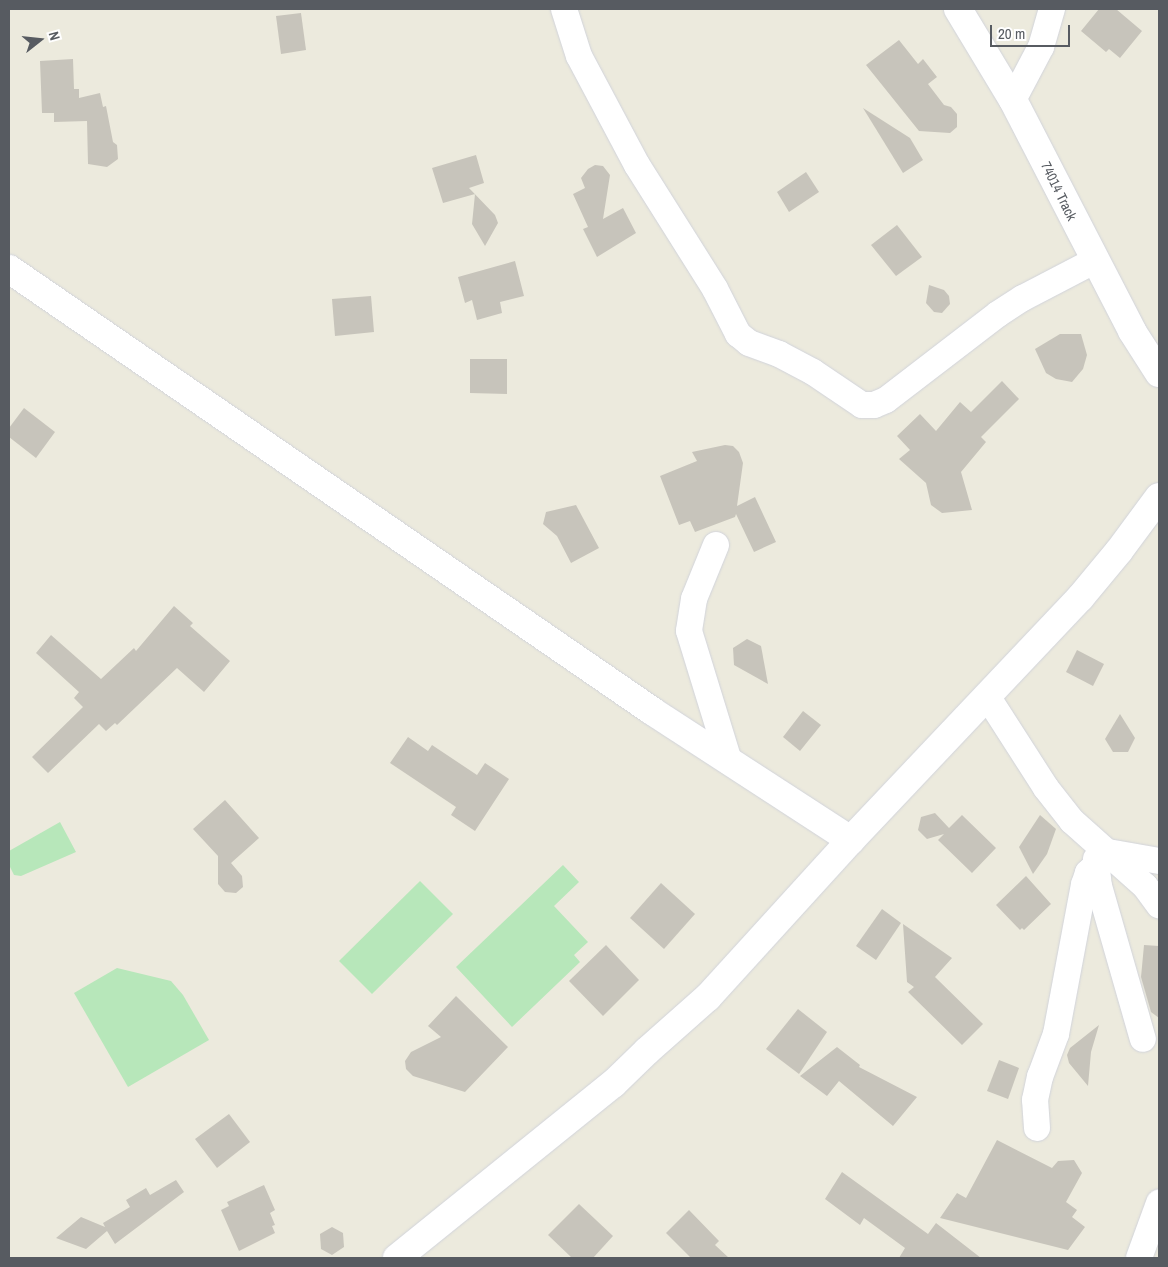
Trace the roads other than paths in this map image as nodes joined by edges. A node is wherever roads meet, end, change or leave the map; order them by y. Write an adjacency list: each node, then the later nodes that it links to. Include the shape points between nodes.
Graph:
1 (564, 9): 5 (street, via 579,56 637,165 715,289 738,334 749,343 813,372 862,405 886,400 998,314)
2 (958, 9): 4 (street, 74014 Track)
3 (1052, 9): 4 (street, via 1041,47)
4 (1012, 100): 5 (street, 74014 Track)
5 (1094, 260): 9 (street, 74014 Track)
6 (9, 269): 7 (street)
7 (38, 289): 8 (street); 13 (street, via 652,712)
8 (9, 295)
9 (1159, 373)
10 (1159, 497): 12 (street, via 1085,591)
11 (716, 545): 13 (street, via 694,599 689,631)
12 (987, 696): 14 (street); 15 (street, via 1046,788)
13 (729, 761): 14 (street)
14 (851, 840): 21 (street, via 708,997 613,1084)
15 (1100, 854): 16 (street); 17 (street, via 1146,886); 18 (street); 19 (street, via 1084,885 1056,1034 1035,1100)
16 (1159, 861)
17 (1159, 905)
18 (1143, 1039)
19 (1037, 1128)
20 (1159, 1203): 22 (street)
21 (397, 1258)
22 (1139, 1258)

